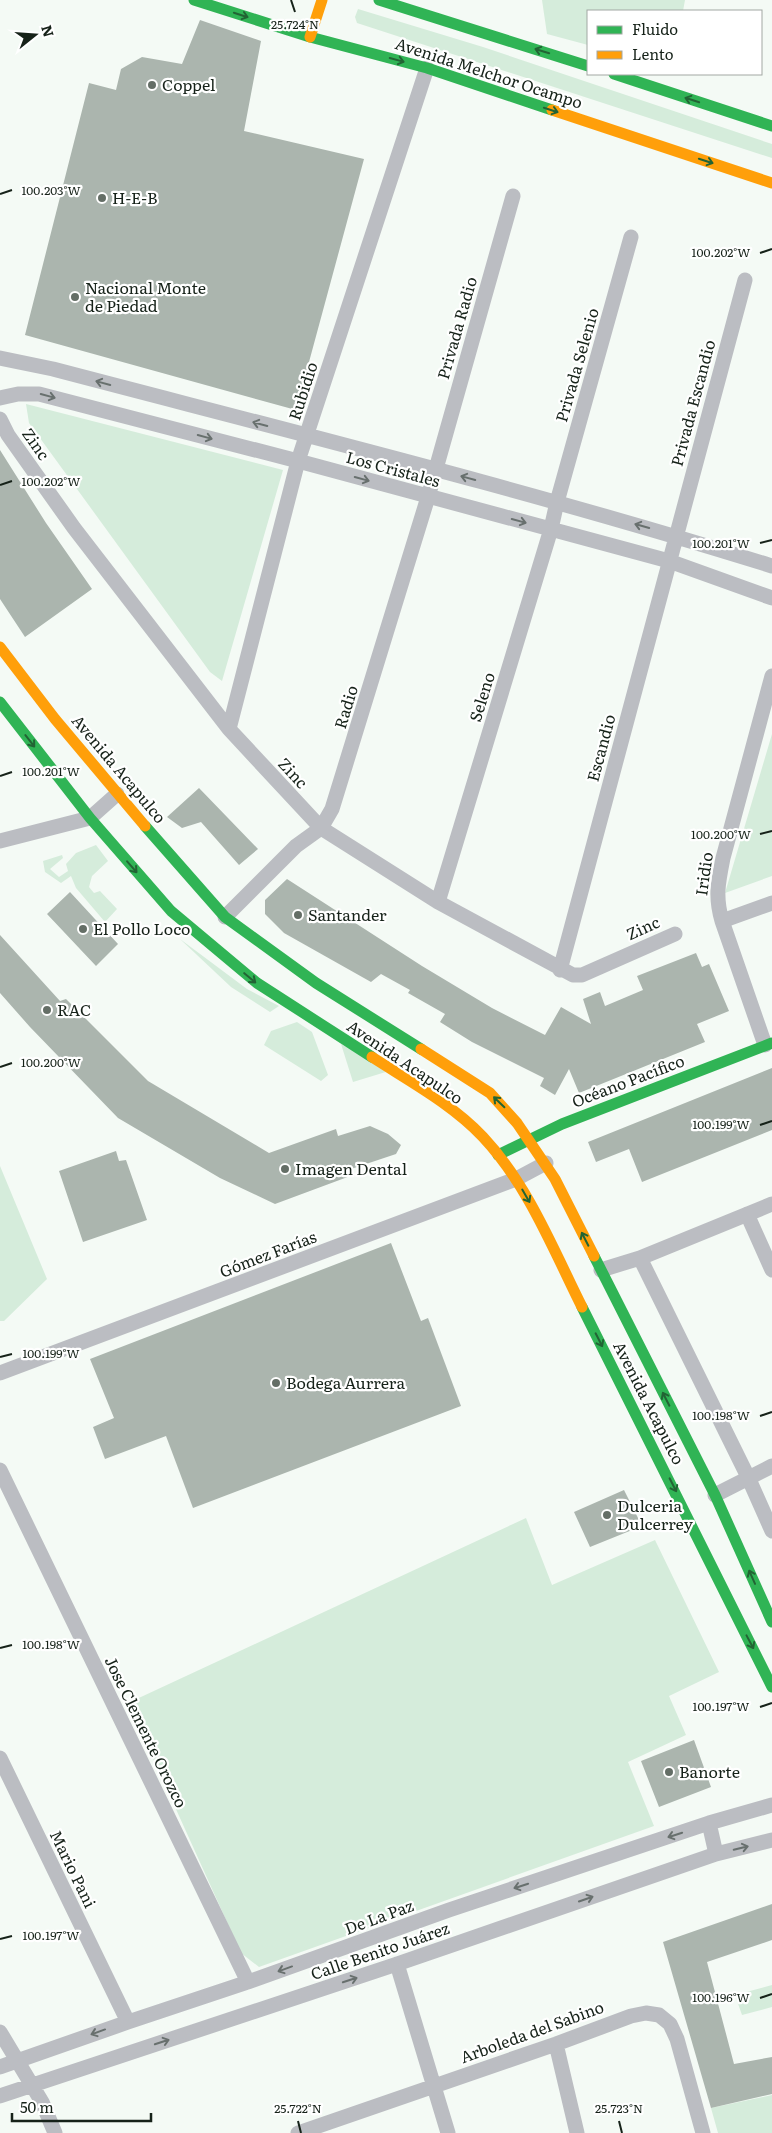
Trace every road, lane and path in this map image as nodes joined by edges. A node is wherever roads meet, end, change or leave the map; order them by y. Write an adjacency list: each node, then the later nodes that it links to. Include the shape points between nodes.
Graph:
1 (194, 0): 4 (main road, Avenida Melchor Ocampo, one-way to 4)
2 (322, 0): 4 (main road)
3 (379, 0): 5 (main road, one-way to 3)
4 (310, 37): 6 (main road, Avenida Melchor Ocampo, one-way to 6)
5 (587, 66)
6 (427, 68): 9 (main road, Avenida Melchor Ocampo, one-way to 9); 16 (street, Rubidio)
7 (617, 75): 8 (main road, one-way to 7)
8 (772, 126)
9 (772, 183)
10 (513, 196): 18 (street, Privada Radio)
11 (631, 237): 20 (street, Privada Selenio)
12 (745, 280): 22 (street, Privada Escandio)
13 (0, 358): 16 (street, Los Cristales, one-way to 13)
14 (0, 398): 17 (street, Los Cristales, one-way to 17, via 39,394)
15 (0, 419): 29 (street, Zinc, via 74,528)
16 (306, 436): 17 (street, Rubidio); 18 (street, Los Cristales)
17 (298, 461): 19 (street, Los Cristales, one-way to 19); 29 (street, Rubidio)
18 (435, 468): 19 (street, Radio); 20 (street, Los Cristales, one-way to 18)
19 (428, 497): 21 (street, Los Cristales, one-way to 21); 32 (street, Radio, via 339,791)
20 (557, 502): 21 (street, Seleno); 22 (street, Los Cristales, one-way to 20)
21 (551, 529): 23 (street, Los Cristales); 34 (street, Seleno)
22 (675, 536): 23 (street, Escandio); 24 (street, Los Cristales)
23 (668, 561): 25 (street, Los Cristales); 39 (street, Escandio)
24 (772, 566)
25 (772, 598)
26 (0, 646): 30 (main road, Avenida Acapulco)
27 (772, 676): 37 (street, Iridio, via 723,858 717,889)
28 (0, 702): 31 (main road, Avenida Acapulco, one-way to 31)
29 (229, 730): 32 (street, Zinc)
30 (117, 794): 31 (street); 36 (main road, Avenida Acapulco)
31 (90, 818): 33 (street); 42 (main road, Avenida Acapulco, one-way to 42, via 171,911 256,983 433,1096 482,1136)
32 (321, 828): 34 (street, Zinc); 36 (street, Radio, via 296,846)
33 (0, 840)
34 (438, 902): 39 (street, Zinc)
35 (772, 903): 37 (street)
36 (225, 917): 41 (main road, Avenida Acapulco, one-way to 36, via 490,1093 316,982)
37 (722, 921): 40 (street, Iridio)
38 (675, 934): 39 (street, Zinc, via 582,975)
39 (560, 970)
40 (768, 1044): 41 (main road, Océano Pacífico)
41 (530, 1138): 42 (main road, Océano Pacífico); 43 (main road, Avenida Acapulco)
42 (498, 1155): 44 (main road, Avenida Acapulco)
43 (546, 1164): 44 (street, Gómez Farías); 48 (main road, Avenida Acapulco, one-way to 43)
44 (516, 1179): 50 (street, Gómez Farías); 57 (main road, Avenida Acapulco, one-way to 57)
45 (772, 1204): 46 (street)
46 (747, 1214): 47 (street); 49 (street)
47 (640, 1258): 48 (street); 53 (street)
48 (601, 1270): 54 (main road, Avenida Acapulco, one-way to 48)
49 (772, 1270)
50 (0, 1373)
51 (772, 1466): 53 (street)
52 (0, 1470): 64 (street, Jose Clemente Orozco)
53 (748, 1477): 54 (street); 55 (street)
54 (715, 1495): 56 (main road, Avenida Acapulco, one-way to 54)
55 (772, 1531)
56 (772, 1622)
57 (772, 1688)
58 (0, 1758): 65 (street, Mario Pani)
59 (772, 1804): 60 (street, De La Paz)
60 (709, 1823): 62 (street); 64 (street, De La Paz, one-way to 64, via 449,1910)
61 (772, 1840): 62 (street, Calle Benito Juárez, one-way to 61)
62 (716, 1854): 63 (street, Calle Benito Juárez, one-way to 62)
63 (397, 1964): 70 (street, Calle Benito Juárez, one-way to 63); 71 (street)
64 (248, 1982): 65 (street, De La Paz)
65 (128, 2022): 68 (street, De La Paz, one-way to 68)
66 (0, 2032): 68 (street)
67 (556, 2044): 71 (street, Arboleda del Sabino); 77 (street); 78 (street, Arboleda del Sabino, via 631,2016 659,2015 670,2024 677,2039)
68 (16, 2062): 69 (street, De La Paz); 70 (street)
69 (0, 2067)
70 (31, 2085): 72 (street, Calle Benito Juárez); 74 (street)
71 (434, 2085): 73 (street, Arboleda del Sabino); 76 (street)
72 (0, 2096)
73 (324, 2129): 75 (street, Arboleda del Sabino)
74 (55, 2133)
75 (298, 2133)
76 (448, 2133)
77 (577, 2133)
78 (703, 2133)

